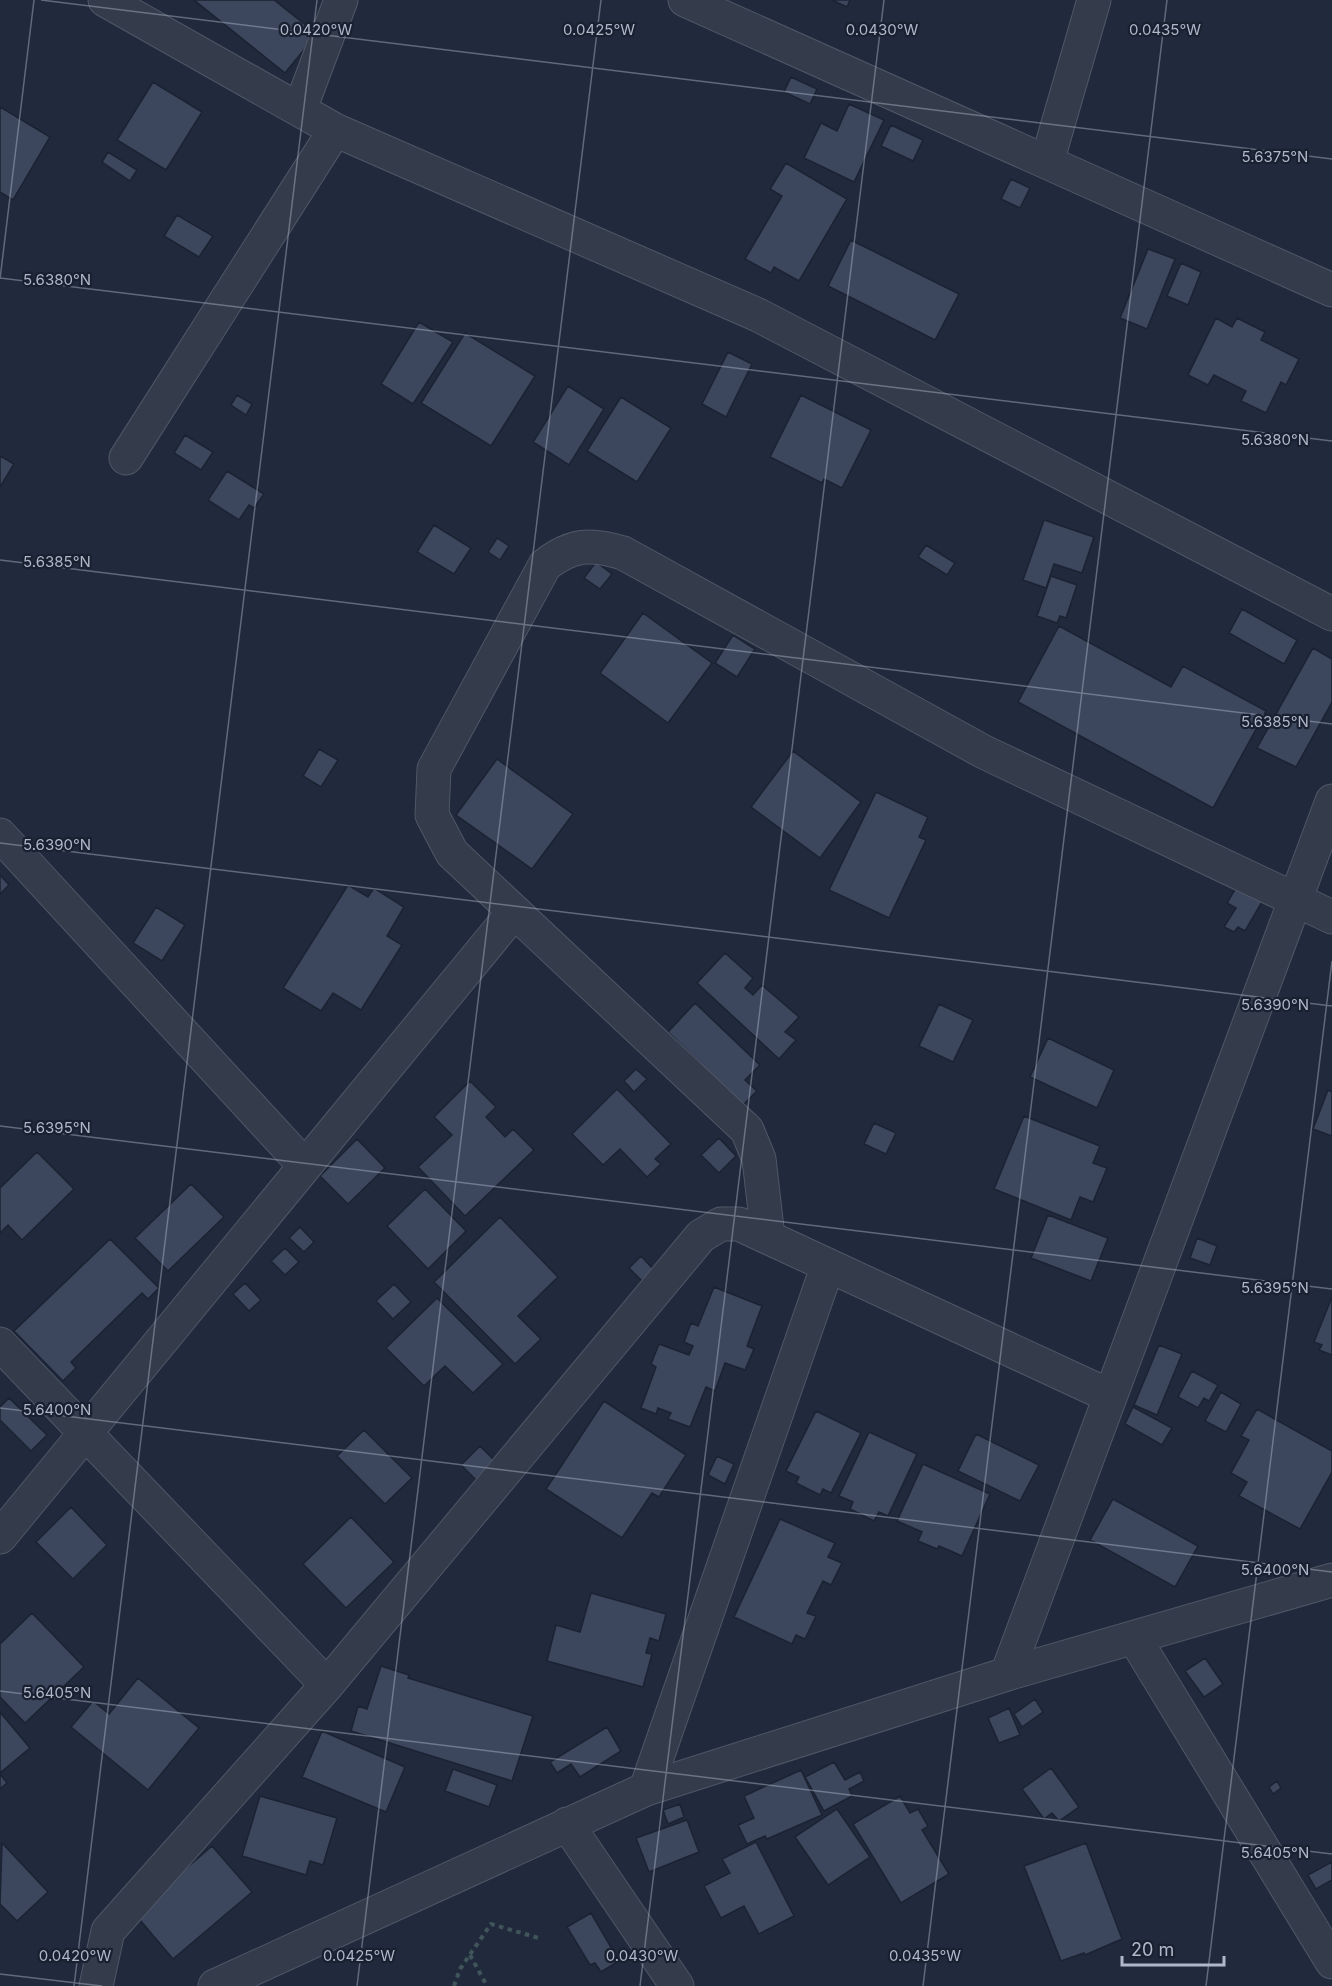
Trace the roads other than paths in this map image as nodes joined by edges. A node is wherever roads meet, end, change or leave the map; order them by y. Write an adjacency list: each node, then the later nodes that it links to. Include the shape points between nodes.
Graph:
1 (105, 0): 6 (street)
2 (341, 0): 6 (street)
3 (686, 0): 5 (street)
4 (1094, 0): 8 (street)
5 (744, 12): 8 (street)
6 (300, 109): 7 (street)
7 (335, 130): 10 (street); 11 (street, via 758,315)
8 (1047, 162): 9 (street)
9 (1332, 290)
10 (126, 458)
11 (1332, 614)
12 (1332, 801): 14 (street)
13 (0, 835): 17 (street)
14 (1296, 898): 15 (street, via 984,752 623,553 598,546 564,551 545,565 434,768 432,815 452,853); 16 (street); 21 (street)
15 (514, 912): 17 (street); 18 (street, via 747,1130 759,1159)
16 (1332, 917)
17 (305, 1166): 22 (street)
18 (768, 1237): 19 (street); 27 (street, via 739,1224 721,1224 701,1236)
19 (828, 1265): 21 (street); 28 (street)
20 (0, 1344): 22 (street)
21 (1110, 1396): 26 (street)
22 (86, 1433): 23 (street); 27 (street)
23 (0, 1537)
24 (1332, 1580): 25 (street)
25 (1135, 1639): 26 (street); 30 (street)
26 (1007, 1674): 28 (street)
27 (327, 1685): 31 (street, via 108,1931)
28 (646, 1790): 29 (street)
29 (567, 1824): 32 (street); 33 (street)
30 (1332, 1962)
31 (96, 1986)
32 (215, 1986)
33 (677, 1986)

